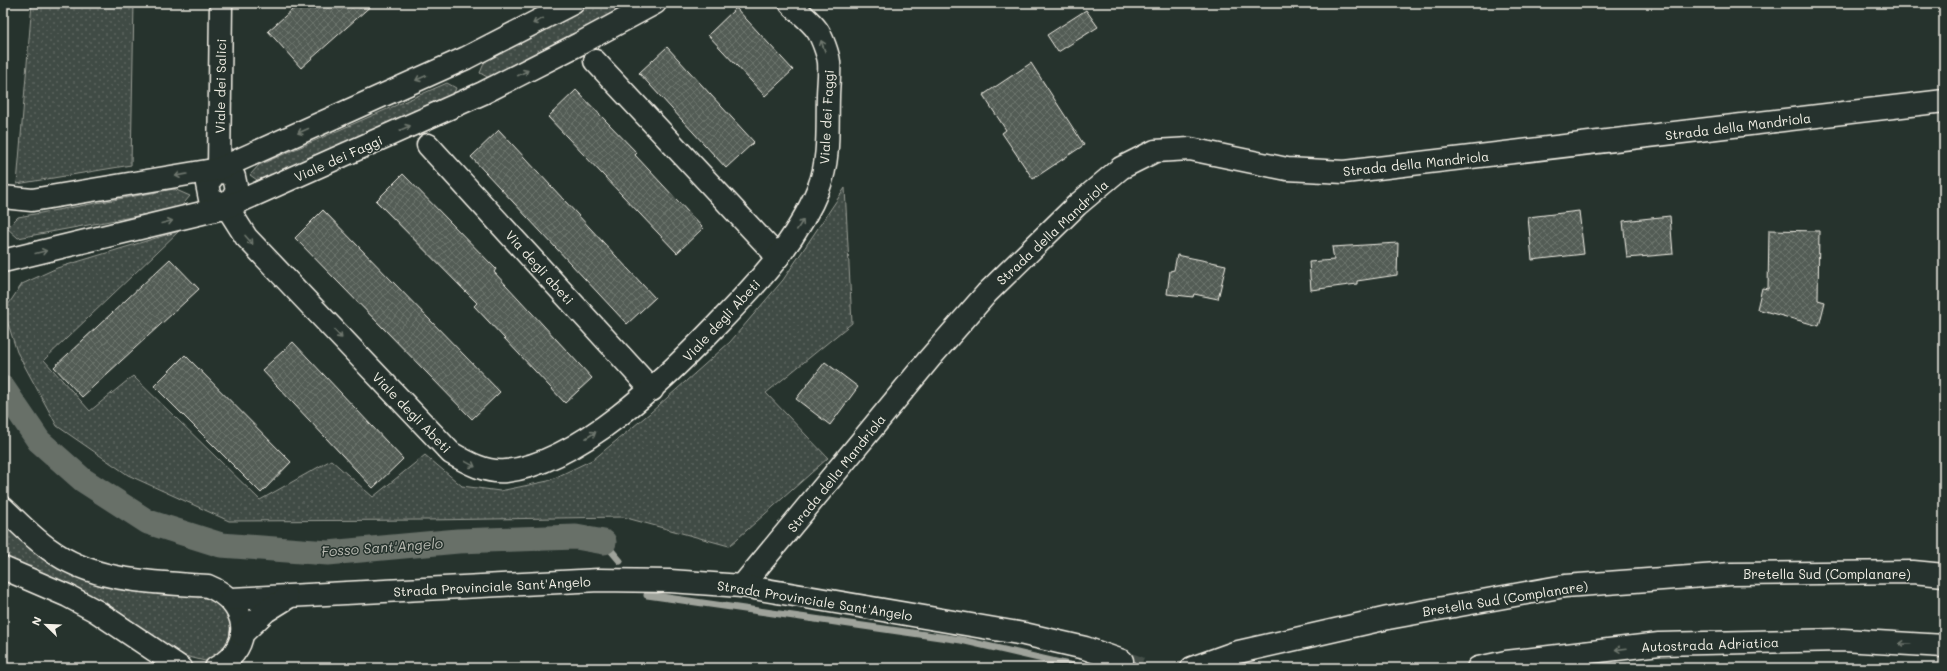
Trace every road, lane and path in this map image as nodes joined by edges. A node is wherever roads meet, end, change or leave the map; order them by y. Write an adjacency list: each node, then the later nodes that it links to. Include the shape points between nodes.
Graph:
1 (222, 3): 8 (main road, Viale dei Salici)
2 (573, 3): 8 (main road, one-way to 8, via 466,58)
3 (655, 3): 10 (main road, Viale dei Faggi, one-way to 3, via 483,93)
4 (790, 3): 11 (main road, Viale dei Faggi, one-way to 4, via 807,213 820,185 826,159 829,62 817,30)
5 (595, 61): 11 (main road)
6 (1944, 101): 17 (main road, Strada della Mandriola, via 1344,172 1286,169 1190,149 1155,151 1121,168 1077,205 987,293 930,358)
7 (428, 145): 13 (main road, Via degli abeti)
8 (219, 169): 9 (main road, one-way to 9, via 32,200); 10 (main road, via 234,177 237,191)
9 (3, 197)
10 (227, 207): 12 (main road, Viale dei Faggi, one-way to 10); 13 (main road, Viale degli Abeti, one-way to 13, via 246,237 451,453 476,467 504,471 537,464 590,436)
11 (778, 257): 13 (main road, Viale degli Abeti, via 686,358)
12 (3, 261)
13 (652, 390)
14 (3, 508): 19 (main road, via 50,550 81,568 118,579 208,586)
15 (3, 568): 23 (main road, via 96,611)
16 (1944, 575): 25 (main road, Bretella Sud (Complanare), via 1913,572 1731,574 1565,586 1388,618 1234,653)
17 (742, 586): 18 (main road, Strada Provinciale Sant'Angelo, via 599,580 321,594); 22 (main road, Strada Provinciale Sant'Angelo, via 1024,634 1085,648)
18 (287, 598): 19 (main road, Strada Provinciale Sant'Angelo); 20 (main road, Strada Provinciale Sant'Angelo, via 266,612)
19 (231, 599): 20 (main road, via 238,610)
20 (242, 634): 24 (main road, via 233,656)
21 (1944, 646): 26 (main road, Autostrada Adriatica, one-way to 26, via 1842,640 1659,644 1506,662)
22 (1122, 661)
23 (181, 668)
24 (216, 668)
25 (1192, 668)
26 (1478, 668)

